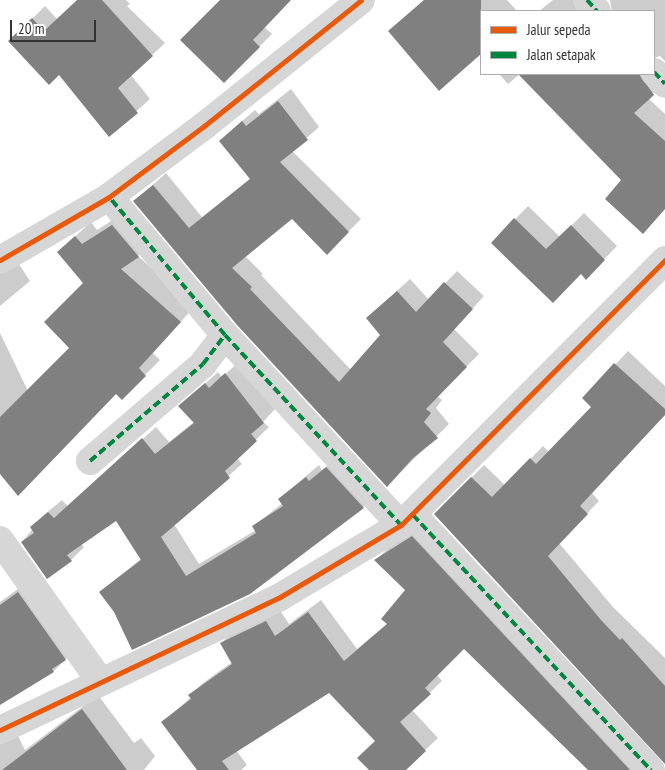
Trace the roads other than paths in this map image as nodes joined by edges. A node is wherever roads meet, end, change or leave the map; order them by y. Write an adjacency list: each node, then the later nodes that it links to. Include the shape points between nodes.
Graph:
1 (361, 0): 6 (street, via 204,126)
2 (587, 0): 3 (street)
3 (596, 10)
4 (655, 73): 5 (street)
5 (665, 84)
6 (109, 197): 7 (street); 9 (street)
7 (0, 260)
8 (665, 260): 11 (street)
9 (225, 335): 10 (street, via 203,364); 11 (street)
10 (90, 461)
11 (407, 520): 13 (street, via 280,597); 15 (street)
12 (0, 540): 13 (street)
13 (101, 682): 14 (street)
14 (0, 730)
15 (651, 770)

